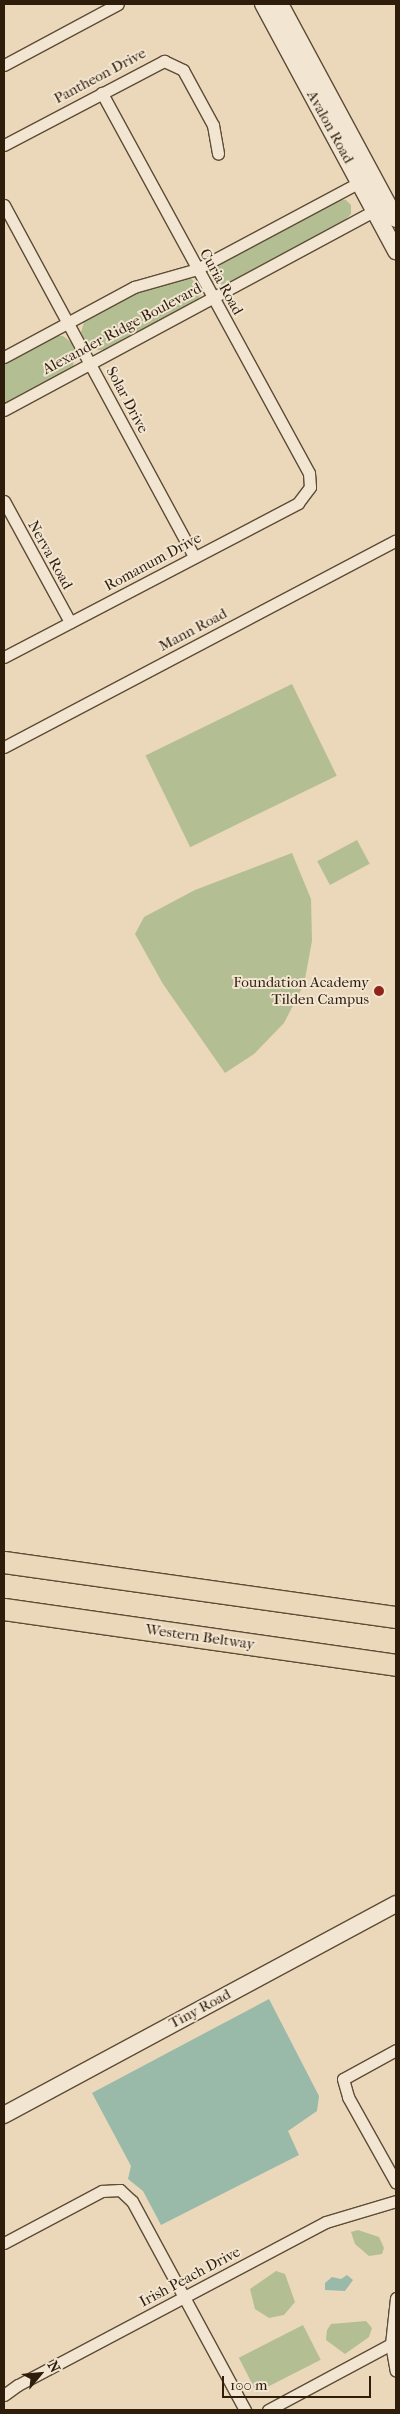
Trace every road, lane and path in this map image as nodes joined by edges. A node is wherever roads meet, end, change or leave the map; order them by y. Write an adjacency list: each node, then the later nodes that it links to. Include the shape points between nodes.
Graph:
1 (118, 4): 4 (street)
2 (263, 4): 8 (main road, Avalon Road)
3 (280, 4): 8 (main road, Avalon Road)
4 (4, 65)
5 (102, 92): 6 (street, Pantheon Drive); 7 (street, Pantheon Drive, via 153,64 173,63 183,70 213,125); 13 (street, Curia Road)
6 (4, 145)
7 (218, 154)
8 (366, 179): 10 (main road, Avalon Road); 13 (street, Alexander Ridge Boulevard)
9 (4, 205): 15 (street, Solar Drive)
10 (381, 207): 11 (main road, Avalon Road); 12 (main road, Avalon Road); 14 (street, Alexander Ridge Boulevard)
11 (396, 219)
12 (396, 251)
13 (197, 269): 14 (street, Curia Road); 15 (street, Alexander Ridge Boulevard, via 134,287)
14 (212, 297): 17 (street, Alexander Ridge Boulevard); 19 (street, Curia Road, via 309,473)
15 (67, 323): 16 (street, Alexander Ridge Boulevard); 17 (street, Solar Drive)
16 (4, 357)
17 (90, 364): 18 (street, Alexander Ridge Boulevard); 22 (street, Solar Drive)
18 (4, 410)
19 (310, 487): 22 (street, Romanum Drive, via 298,503)
20 (4, 502): 23 (street, Nerva Road)
21 (396, 540): 25 (street, Mann Road)
22 (194, 557): 23 (street, Romanum Drive)
23 (70, 622): 24 (street, Romanum Drive)
24 (4, 657)
25 (4, 747)
26 (4, 1549): 28 (highway)
27 (4, 1562): 28 (highway)
28 (137, 1580): 30 (highway)
29 (4, 1609): 32 (highway, Western Beltway)
30 (396, 1617)
31 (4, 1622): 32 (highway)
32 (147, 1630): 33 (highway, Western Beltway)
33 (396, 1665)
34 (396, 1904): 36 (main road, Tiny Road)
35 (396, 2050): 37 (street, via 343,2079 348,2096)
36 (4, 2115)
37 (396, 2182)
38 (396, 2202): 40 (street, Irish Peach Drive, via 326,2222)
39 (4, 2243): 40 (street, via 102,2191 120,2190 132,2201)
40 (184, 2297): 44 (street, Irish Peach Drive); 45 (street)
41 (396, 2298): 42 (street)
42 (391, 2344): 43 (street); 46 (street)
43 (396, 2371)
44 (4, 2395)
45 (245, 2410)
46 (268, 2410)

